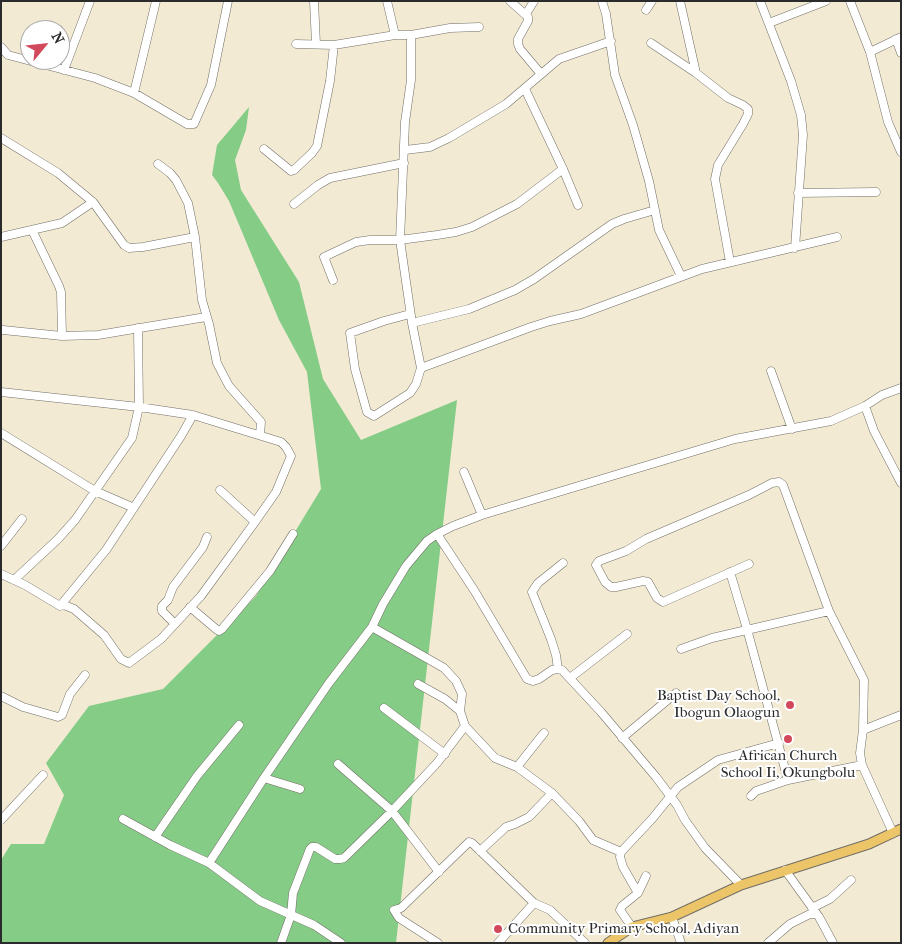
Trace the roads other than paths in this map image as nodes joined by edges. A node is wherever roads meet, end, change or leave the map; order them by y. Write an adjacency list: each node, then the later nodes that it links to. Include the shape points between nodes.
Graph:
1 (90, 1): 29 (street)
2 (156, 1): 37 (street)
3 (228, 1): 37 (street, via 211,85 194,124 186,124)
4 (314, 1): 24 (street)
5 (387, 1): 18 (street)
6 (510, 1): 15 (street)
7 (534, 1): 15 (street)
8 (602, 1): 21 (street)
9 (652, 1): 14 (street)
10 (680, 1): 34 (street)
11 (760, 1): 16 (street)
12 (826, 1): 16 (street)
13 (850, 1): 27 (street)
14 (646, 10)
15 (526, 14): 35 (street, via 528,21 518,44)
16 (769, 23): 46 (street, via 792,81 801,115)
17 (479, 27): 19 (street)
18 (395, 35): 19 (street); 25 (street)
19 (411, 35): 40 (street)
20 (898, 38): 27 (street); 28 (street)
21 (611, 41): 35 (street, via 559,59); 50 (street, via 615,75 633,125)
22 (651, 43): 34 (street)
23 (296, 44): 24 (street)
24 (316, 44): 25 (street)
25 (334, 45): 39 (street, via 317,146 291,171)
26 (1, 47): 30 (street)
27 (870, 52): 41 (street, via 888,122)
28 (901, 53)
29 (70, 54)
30 (8, 55): 31 (street); 32 (street)
31 (20, 58)
32 (1, 61)
33 (64, 70): 37 (street)
34 (696, 73): 57 (street, via 748,109 743,124 718,165 715,179)
35 (541, 74): 36 (street)
36 (524, 89): 40 (street, via 485,118 449,138 430,147); 44 (street)
37 (134, 93)
38 (1, 138): 47 (street, via 48,166)
39 (264, 149)
40 (405, 150): 42 (street)
41 (901, 152)
42 (404, 163): 48 (street, via 330,178); 55 (street)
43 (158, 164): 54 (street, via 182,189)
44 (563, 169): 49 (street); 55 (street, via 517,204 472,227)
45 (876, 192): 46 (street)
46 (798, 193): 56 (street)
47 (93, 202): 51 (street, via 62,223); 54 (street, via 129,248)
48 (294, 204)
49 (578, 205)
50 (655, 210): 58 (street, via 660,230); 62 (street, via 612,224 515,290 469,309)
51 (32, 230): 52 (street); 65 (street, via 61,292)
52 (1, 237)
53 (837, 237): 56 (street)
54 (195, 238): 61 (street)
55 (400, 240): 59 (street, via 356,242 324,257); 60 (street)
56 (795, 248): 57 (street)
57 (730, 262): 58 (street)
58 (681, 276): 66 (street)
59 (333, 280)
60 (410, 314): 62 (street); 66 (street, via 350,333 355,369 367,412 374,416 379,414 410,393)
61 (206, 317): 63 (street); 75 (street, via 220,372 260,422)
62 (412, 323): 66 (street)
63 (138, 328): 65 (street, via 98,335); 71 (street)
64 (3, 330): 65 (street)
65 (62, 336)
66 (421, 368)
67 (771, 371): 73 (street)
68 (901, 388): 70 (street)
69 (1, 392): 71 (street)
70 (865, 406): 73 (street, via 832,421); 77 (street)
71 (139, 407): 72 (street); 79 (street, via 132,438)
72 (193, 415): 75 (street); 80 (street)
73 (792, 429): 81 (street, via 735,439)
74 (1, 433): 79 (street)
75 (260, 435): 83 (street, via 281,442 291,456 276,492)
76 (464, 472): 81 (street)
77 (901, 484)
78 (220, 490): 83 (street)
79 (95, 491): 80 (street); 92 (street, via 66,530)
80 (134, 508): 93 (street, via 102,556)
81 (482, 515): 85 (street)
82 (22, 519): 87 (street)
83 (255, 522): 94 (street)
84 (294, 534): 94 (street, via 270,571 222,629 219,631)
85 (437, 534): 97 (street, via 427,540 406,566); 101 (street, via 527,678 533,681)
86 (207, 537): 96 (street, via 162,606 162,611)
87 (1, 546)
88 (563, 563): 101 (street, via 532,592 552,639)
89 (749, 564): 90 (street)
90 (730, 572): 95 (street, via 663,602 643,580 611,587 596,565 646,539 779,482 783,485); 98 (street)
91 (1, 574): 92 (street)
92 (14, 580): 93 (street)
93 (60, 606): 96 (street, via 74,608 104,635 121,659 129,663 161,639)
94 (190, 608): 96 (street)
95 (829, 611): 98 (street); 112 (street, via 864,680)
96 (174, 623)
97 (372, 627): 108 (street, via 444,668 462,694); 121 (street)
98 (747, 629): 100 (street); 115 (street)
99 (627, 634): 103 (street)
100 (681, 649)
101 (558, 669): 103 (street)
102 (85, 675): 106 (street, via 58,717)
103 (570, 678): 114 (street)
104 (418, 684): 108 (street)
105 (676, 693): 114 (street)
106 (1, 696)
107 (384, 708): 116 (street)
108 (460, 711): 111 (street)
109 (901, 715): 112 (street)
110 (239, 725): 131 (street, via 197,776)
111 (465, 726): 116 (street); 119 (street, via 495,758)
112 (863, 730): 118 (street)
113 (544, 734): 119 (street)
114 (622, 738): 126 (street)
115 (779, 743): 122 (street); 126 (street, via 718,760 678,787)
116 (444, 754): 127 (street)
117 (338, 764): 127 (street)
118 (862, 764): 122 (street); 130 (street)
119 (517, 767): 124 (street)
120 (43, 775): 128 (street)
121 (264, 778): 123 (street); 134 (street)
122 (788, 780): 125 (street, via 756,791)
123 (300, 789)
124 (552, 793): 132 (street, via 529,817 506,827); 133 (street, via 579,820 593,840)
125 (751, 796)
126 (670, 797): 133 (street); 139 (street, via 705,848)
127 (392, 811): 136 (street); 143 (street, via 344,858 335,859 316,847 310,849 293,892)
128 (2, 818)
129 (122, 820): 131 (street)
130 (897, 831): 135 (main road, via 868,844)
131 (155, 837): 134 (street)
132 (480, 851): 136 (street, via 469,842); 141 (street)
133 (622, 852): 140 (street, via 620,858)
134 (209, 863): 143 (street, via 260,901)
135 (785, 870): 139 (main road); 142 (street)
136 (439, 872): 148 (street, via 401,908 394,910 399,918)
137 (646, 876): 140 (street)
138 (851, 880): 142 (street)
139 (741, 885): 144 (main road)
140 (638, 893): 145 (street, via 620,910)
141 (534, 903): 149 (street); 150 (street, via 550,910)
142 (814, 911): 153 (street, via 790,924); 154 (street)
143 (291, 915): 146 (street); 147 (street, via 314,925)
144 (672, 917): 145 (main road); 152 (street)
145 (632, 928): 151 (main road)
146 (281, 943)
147 (341, 943)
148 (438, 943)
149 (498, 943)
150 (586, 943)
151 (608, 943)
152 (681, 943)
153 (768, 943)
154 (833, 943)

